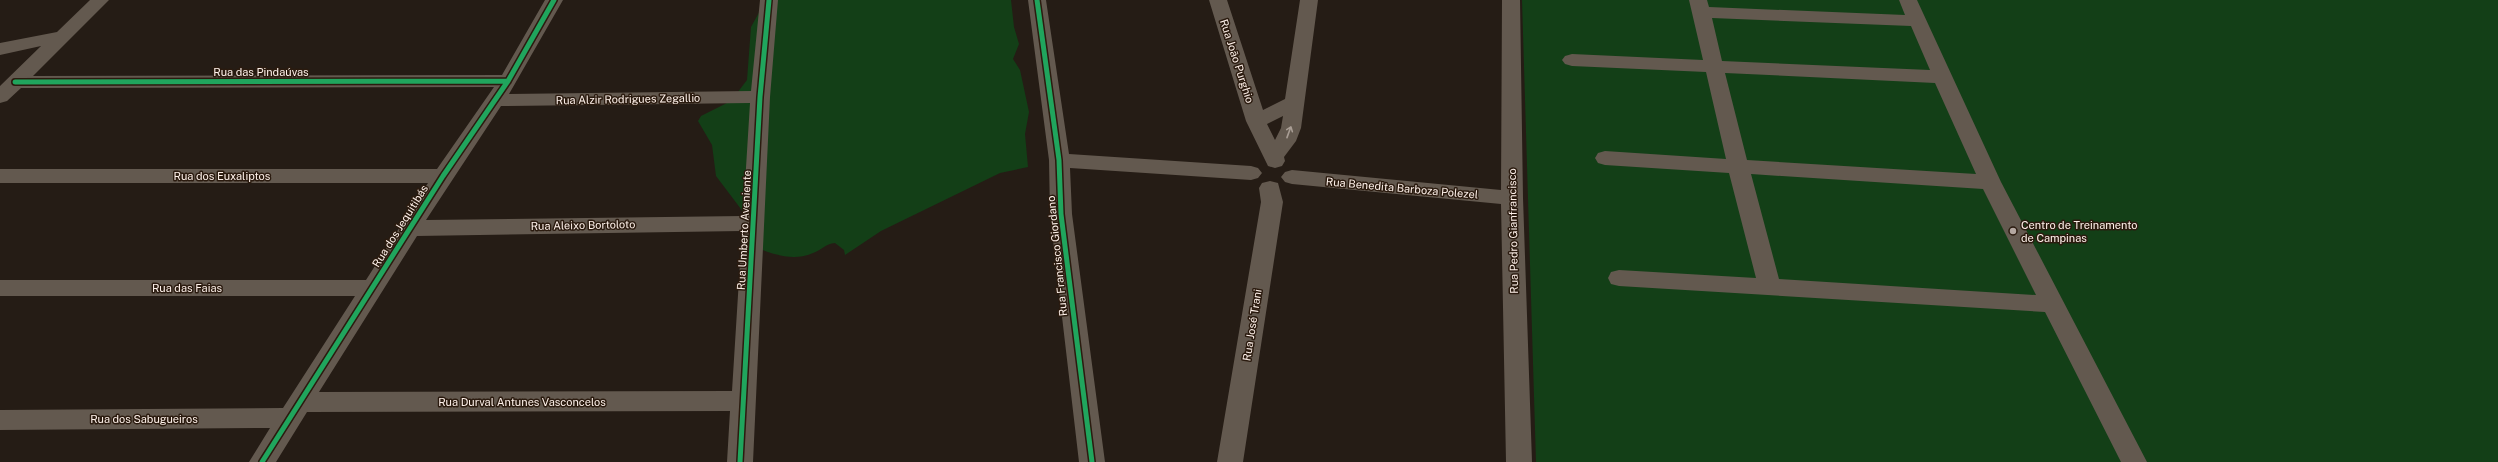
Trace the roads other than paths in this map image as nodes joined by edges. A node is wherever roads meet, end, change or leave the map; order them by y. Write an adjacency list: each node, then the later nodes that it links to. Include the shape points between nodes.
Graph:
1 (100, 0): 11 (street)
2 (554, 0): 16 (street, Rua dos Jequitibás)
3 (770, 0): 19 (street, Rua Umberto Aveniente)
4 (1037, 0): 24 (street, Rua Francisco Giordano)
5 (1218, 0): 22 (street, Rua João Purghio)
6 (1309, 0): 21 (street)
7 (1511, 0): 32 (street, Rua Pedro Gianfrancisco)
8 (1908, 0): 10 (street)
9 (1700, 6): 10 (street); 14 (street)
10 (1918, 20): 15 (street)
11 (63, 36): 12 (street); 17 (street)
12 (0, 50)
13 (1572, 60): 14 (street)
14 (1715, 66): 15 (street); 26 (street)
15 (1942, 77): 30 (street)
16 (508, 81): 17 (street, Rua das Pindaúvas); 20 (street, Rua dos Jequitibás)
17 (15, 82): 18 (street)
18 (0, 97)
19 (760, 97): 20 (street, Rua Alzir Rodrigues Zegallio); 33 (street, Rua Umberto Aveniente)
20 (495, 100): 28 (street, Rua dos Jequitibás)
21 (1293, 103): 22 (street); 25 (street, one-way to 21, via 1286,141 1291,128)
22 (1256, 121): 25 (street, Rua João Purghio)
23 (1605, 158): 26 (street)
24 (1059, 160): 25 (street); 45 (street, Rua Francisco Giordano, via 1061,214)
25 (1264, 163): 29 (street, via 1290,168); 31 (street, via 1254,182)
26 (1738, 166): 30 (street); 38 (street)
27 (0, 176): 28 (street, Rua dos Euxaliptos)
28 (443, 176): 34 (street, Rua dos Jequitibás)
29 (1292, 177): 31 (street, via 1282,187); 32 (street, Rua Benedita Barboza Polezel)
30 (1990, 182): 39 (street)
31 (1270, 188): 46 (street, Rua José Trani, via 1272,202)
32 (1512, 198): 47 (street, Rua Pedro Gianfrancisco)
33 (754, 223): 34 (street, Rua Aleixo Bortoloto); 40 (street, Rua Umberto Aveniente)
34 (411, 228): 37 (street, Rua dos Jequitibás)
35 (1619, 278): 38 (street)
36 (0, 288): 37 (street, Rua das Faias)
37 (374, 288): 41 (street, Rua dos Jequitibás)
38 (1770, 288): 39 (street)
39 (2052, 304): 48 (street)
40 (745, 401): 41 (street, Rua Durval Antunes Vasconcelos); 44 (street, Rua Umberto Aveniente)
41 (294, 410): 42 (street, Rua dos Sabugueiros); 43 (street, Rua dos Jequitibás)
42 (0, 420)
43 (262, 462)
44 (740, 462)
45 (1092, 462)
46 (1230, 462)
47 (1519, 462)
48 (2134, 462)

